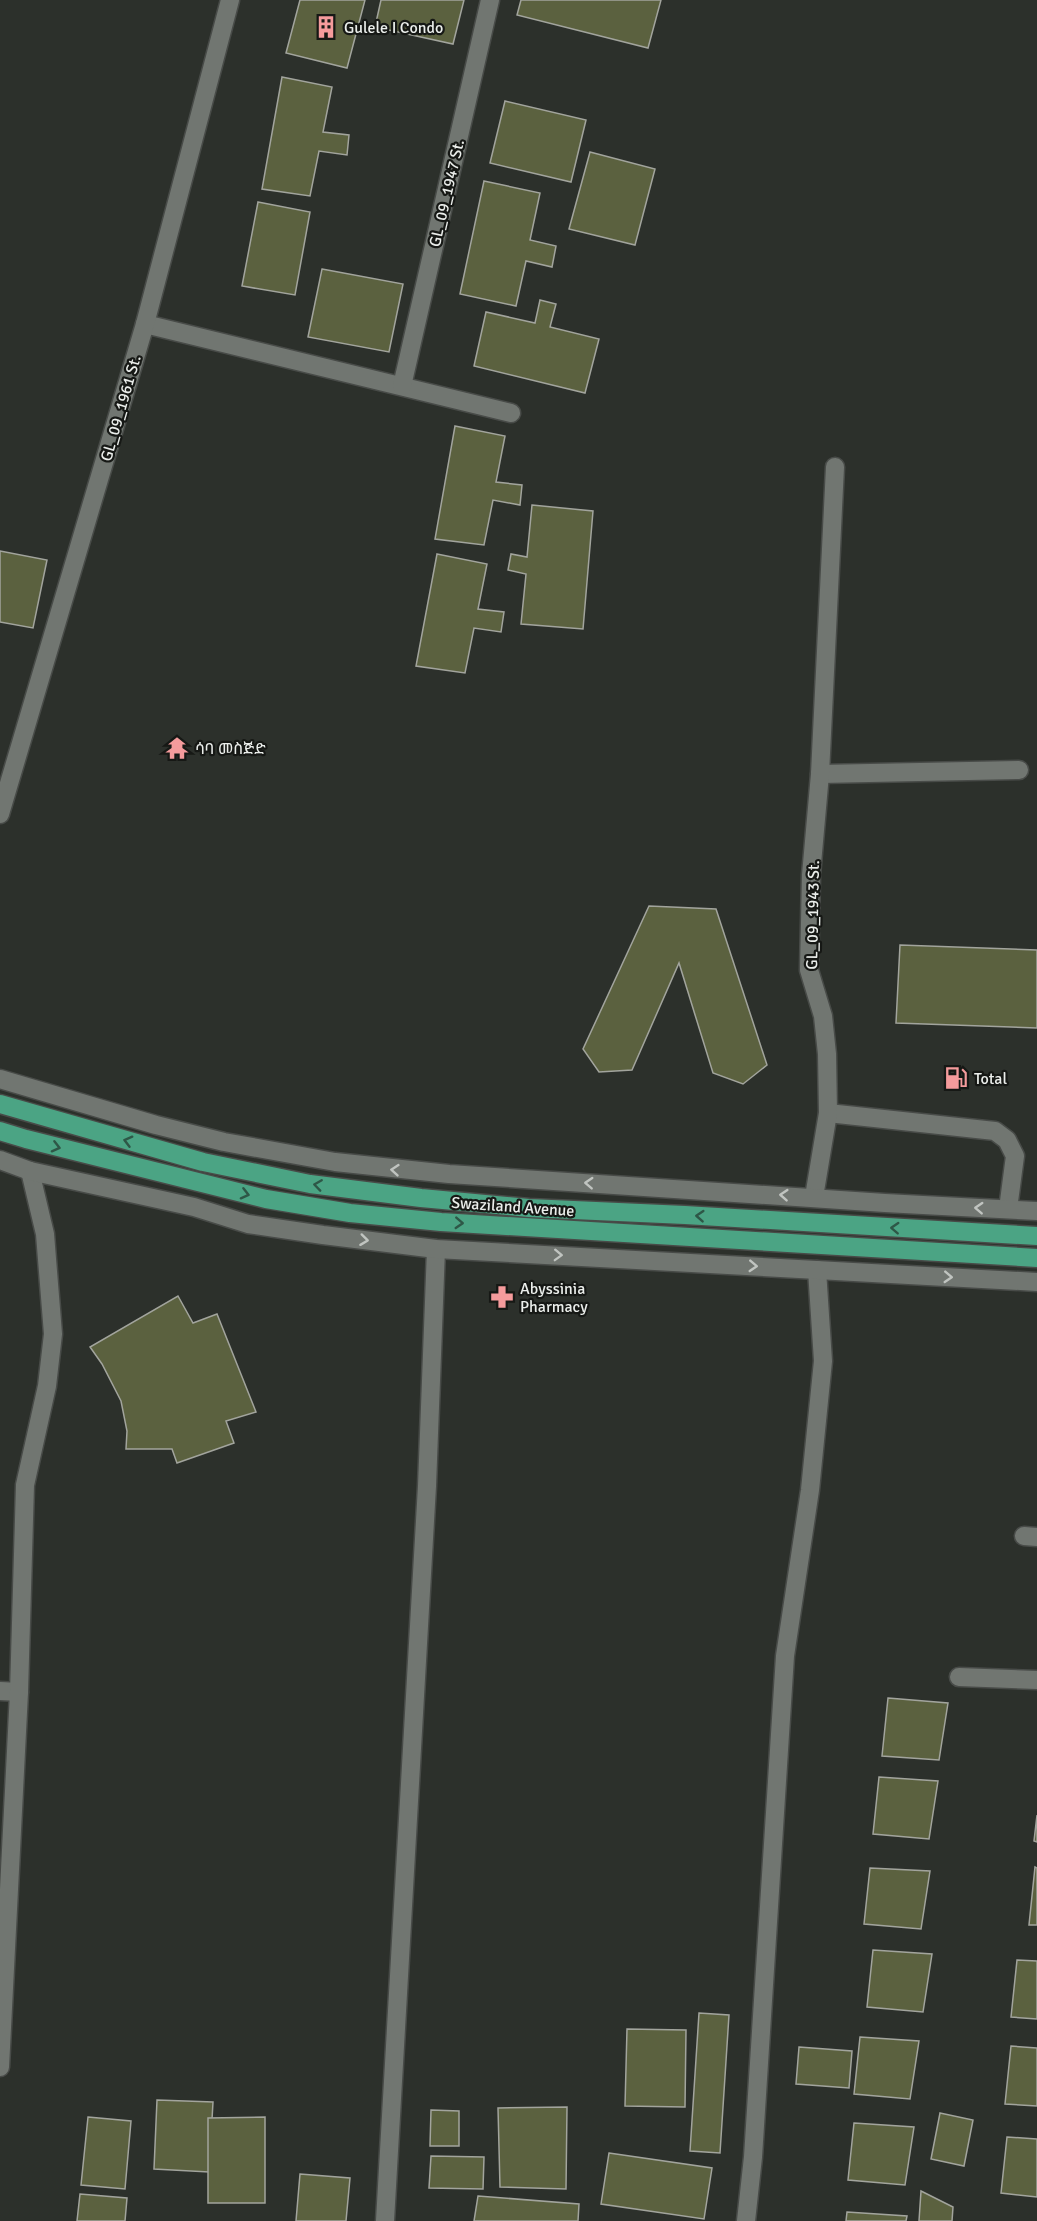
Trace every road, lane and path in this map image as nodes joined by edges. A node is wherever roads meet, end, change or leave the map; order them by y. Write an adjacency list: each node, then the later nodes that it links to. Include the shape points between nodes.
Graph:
1 (230, 0): 3 (main road, GL_09_1961 St.)
2 (490, 0): 4 (main road, GL_09_1947 St.)
3 (145, 324): 4 (main road); 9 (main road, GL_09_1961 St.)
4 (402, 386): 5 (main road)
5 (511, 413)
6 (835, 467): 8 (main road, GL_09_1943 St.)
7 (1019, 770): 8 (main road)
8 (820, 774): 12 (main road, GL_09_1943 St., via 811,875 809,970 823,1016)
9 (0, 814)
10 (0, 1079): 16 (main road, one-way to 10, via 449,1174 335,1162 190,1134)
11 (0, 1104): 19 (main road, Swaziland Avenue, one-way to 11, via 529,1208 321,1186 203,1162)
12 (828, 1113): 16 (main road, GL_09_1943 St.); 17 (main road, via 996,1131 1007,1140 1015,1156)
13 (0, 1131): 21 (main road, Swaziland Avenue, one-way to 21, via 266,1199 350,1213 441,1222)
14 (0, 1160): 15 (main road)
15 (30, 1171): 20 (main road, one-way to 20, via 194,1207 248,1224); 27 (main road, via 45,1234 52,1334 47,1386 25,1485)
16 (814, 1197): 17 (main road, one-way to 16)
17 (1008, 1209): 18 (main road)
18 (1037, 1211)
19 (1037, 1236)
20 (436, 1249): 22 (main road, one-way to 22); 29 (main road, via 427,1485)
21 (1037, 1258)
22 (817, 1270): 23 (main road, one-way to 23); 30 (main road, via 823,1361 810,1490 785,1656)
23 (1037, 1282)
24 (959, 1677): 25 (main road)
25 (1037, 1680)
26 (0, 1691): 27 (main road)
27 (19, 1692): 28 (main road)
28 (0, 2067)
29 (385, 2221)
30 (746, 2221)

